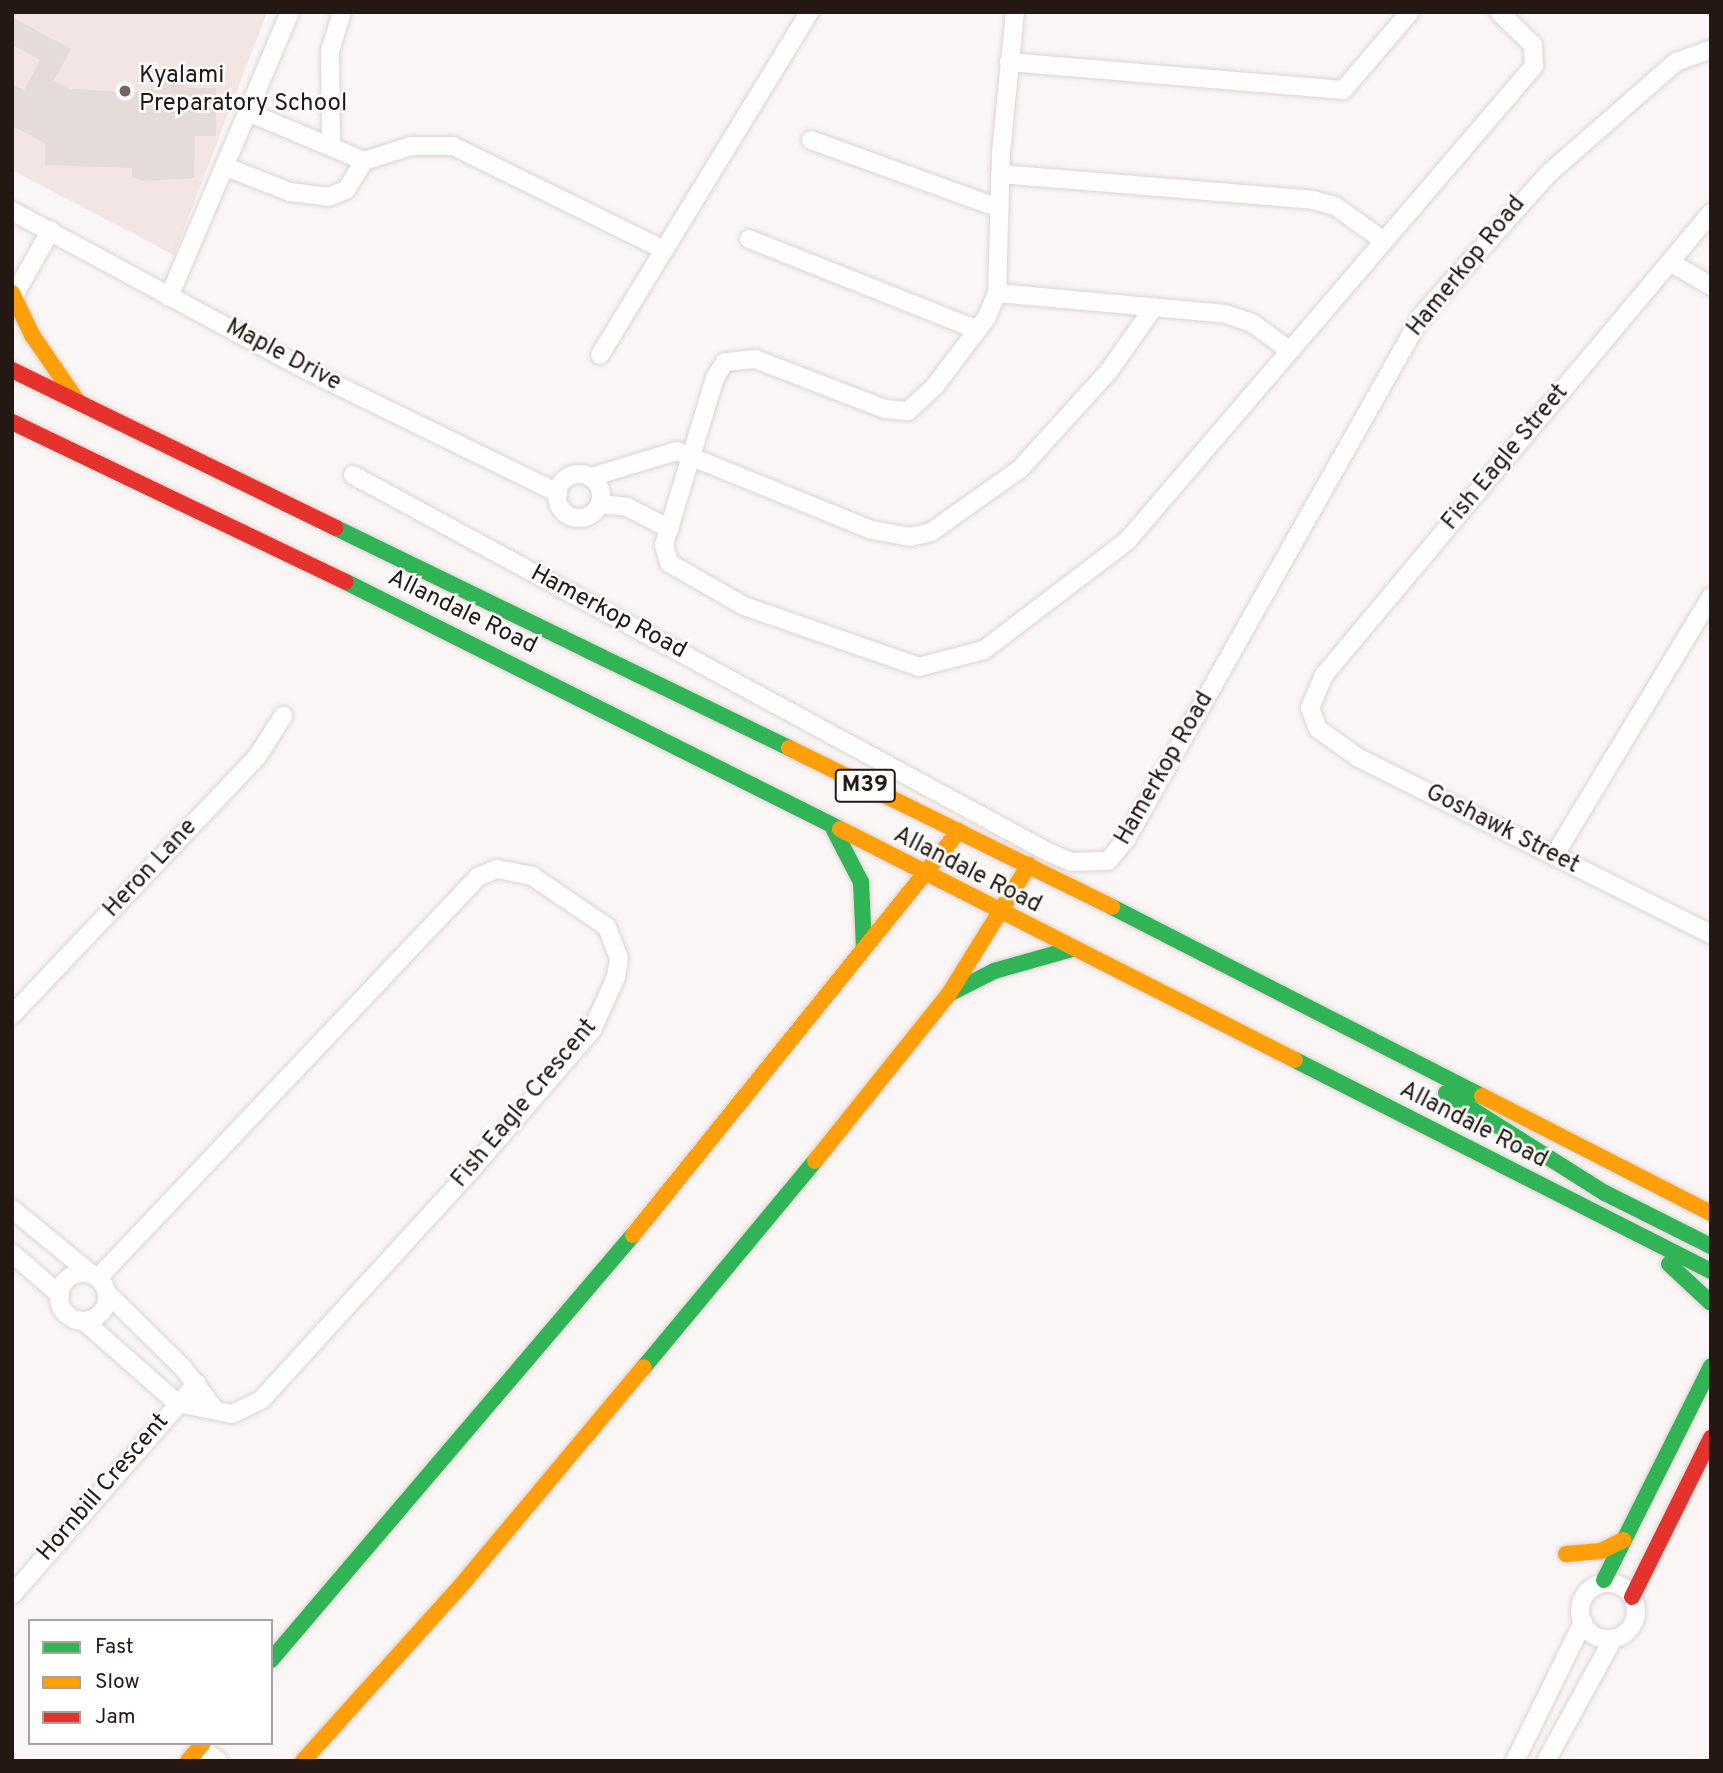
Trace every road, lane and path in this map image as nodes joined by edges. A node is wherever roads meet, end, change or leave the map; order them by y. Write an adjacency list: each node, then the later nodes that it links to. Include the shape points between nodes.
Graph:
1 (290, 12): 9 (street)
2 (342, 12): 11 (street, via 330,51)
3 (809, 12): 21 (street)
4 (1015, 12): 8 (street)
5 (1410, 12): 8 (street, via 1343,90)
6 (1499, 12): 20 (street, via 1533,46 1534,66)
7 (1711, 49): 35 (street, Hamerkop Road, via 1676,62 1548,174 1422,315 1122,845 1108,861 1059,858)
8 (1009, 62): 14 (street)
9 (250, 113): 11 (street); 13 (street)
10 (811, 139): 15 (street)
11 (331, 146): 12 (street)
12 (364, 161): 13 (street, via 342,193 318,198); 21 (street, via 411,146 453,145)
13 (226, 167): 26 (street)
14 (1000, 174): 15 (street); 20 (street, via 1313,200 1335,206)
15 (999, 208): 24 (street)
16 (12, 211): 18 (street, Maple Drive)
17 (1711, 213): 22 (street, Fish Eagle Street)
18 (51, 230): 25 (street); 26 (street, Maple Drive)
19 (750, 239): 28 (street)
20 (1384, 241): 29 (street)
21 (664, 250): 30 (street)
22 (1670, 262): 23 (street); 41 (street, Fish Eagle Street, via 1324,675)
23 (1711, 286)
24 (997, 293): 27 (street); 28 (street)
25 (14, 295): 32 (main road, via 32,335)
26 (169, 297): 37 (street, Maple Drive)
27 (1154, 307): 29 (street, via 1236,316); 34 (street, via 1109,370 1020,469 931,532 901,537 872,530)
28 (978, 330): 34 (street, via 908,411 885,409 755,359 731,359 715,378)
29 (1289, 350): 39 (street, via 1113,555 968,657 919,667 744,606 669,563 664,545)
30 (600, 355)
31 (12, 370): 32 (main road, Allandale Road / M39)
32 (79, 404): 44 (main road, Allandale Road / M39)
33 (12, 422): 43 (main road, Allandale Road / M39, via 439,626)
34 (691, 456): 36 (street, via 664,452); 39 (street)
35 (353, 475)
36 (591, 478): 37 (street, via 569,477); 38 (street, via 600,489)
37 (558, 493): 38 (street, via 560,508 571,517 585,518)
38 (600, 504): 39 (street, via 627,507)
39 (670, 529)
40 (1711, 597): 45 (street)
41 (1310, 708): 45 (street, Goshawk Street, via 1318,729 1342,748)
42 (283, 716): 53 (street, Heron Lane, via 257,757)
43 (834, 830): 47 (main road, Allandale Road / M39); 50 (main road, via 861,882)
44 (959, 831): 46 (main road, Allandale Road / M39); 47 (main road)
45 (1554, 856): 49 (street, Goshawk Street)
46 (1029, 866): 48 (main road); 54 (main road, Allandale Road / M39)
47 (925, 874): 48 (main road, Allandale Road / M39); 50 (main road)
48 (999, 912): 51 (main road, Allandale Road / M39); 52 (main road)
49 (1711, 934)
50 (864, 947): 77 (main road, via 692,1165)
51 (1072, 949): 52 (main road, via 1013,964); 55 (main road, Allandale Road / M39)
52 (948, 994): 79 (main road, via 763,1226)
53 (12, 1016)
54 (1377, 1043): 57 (main road, Allandale Road / M39); 58 (main road, via 1492,1126 1605,1193)
55 (1568, 1200): 60 (main road, Allandale Road / M39); 63 (main road, via 1684,1274)
56 (12, 1209): 61 (street)
57 (1711, 1213)
58 (1711, 1246)
59 (12, 1252): 62 (street)
60 (1711, 1271)
61 (99, 1282): 62 (street, via 74,1275); 64 (street, via 99,1315); 66 (street); 68 (street, Fish Eagle Crescent, via 478,877 497,869 532,876 607,928 619,958 616,977 592,1030 261,1399 237,1413)
62 (60, 1295): 64 (street, via 63,1310)
63 (1711, 1303)
64 (83, 1321): 67 (street)
65 (1711, 1366): 70 (main road)
66 (197, 1382): 67 (street, Hornbill Crescent); 68 (street)
67 (177, 1403): 68 (street, Fish Eagle Crescent); 73 (street, Hornbill Crescent)
68 (214, 1407)
69 (1711, 1438): 74 (main road)
70 (1624, 1539): 71 (main road, via 1601,1551); 72 (main road)
71 (1566, 1554)
72 (1604, 1580): 74 (street); 75 (street, via 1585,1595)
73 (12, 1595)
74 (1632, 1597): 76 (street, via 1634,1623)
75 (1583, 1622): 76 (street, via 1596,1636); 83 (street)
76 (1614, 1639): 84 (street)
77 (273, 1658)
78 (202, 1745): 80 (main road); 81 (street)
79 (315, 1754): 82 (main road)
80 (188, 1761)
81 (218, 1761)
82 (303, 1761)
83 (1515, 1761)
84 (1546, 1761)

